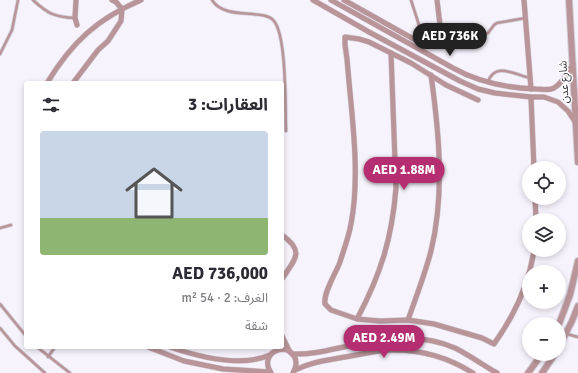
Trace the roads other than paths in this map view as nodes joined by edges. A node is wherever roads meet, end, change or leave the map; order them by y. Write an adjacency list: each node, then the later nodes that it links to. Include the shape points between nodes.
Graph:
1 (18, 0): 25 (lane, via 12,30)
2 (33, 0): 15 (lane, via 50,14)
3 (76, 0): 15 (street)
4 (112, 0): 14 (street)
5 (141, 0): 14 (street)
6 (212, 0): 36 (lane, via 222,9 266,16 276,23 283,54)
7 (313, 0): 19 (street)
8 (331, 0): 17 (street)
9 (344, 0): 23 (street)
10 (411, 0): 23 (lane, via 419,25)
11 (437, 0): 20 (street)
12 (524, 0): 16 (street)
13 (569, 0): 26 (street, شارع عدن)
14 (122, 9): 29 (street, via 84,35 61,61); 30 (street, via 121,21 108,41)
15 (75, 18): 18 (street)
16 (526, 18): 21 (lane, via 497,23 488,33); 28 (street)
17 (374, 24): 19 (street); 31 (street, via 457,70)
18 (77, 25)
19 (369, 32): 22 (street); 33 (street, via 478,89)
20 (441, 33)
21 (472, 36)
22 (364, 40): 24 (street); 48 (street, via 345,37 355,201 346,245 324,300 331,310)
23 (419, 42)
24 (391, 53): 27 (street); 48 (street, via 396,188 394,208 381,267)
25 (0, 54)
26 (573, 64): 32 (street, via 554,88); 35 (street, شارع عدن)
27 (431, 75): 34 (street, via 446,86); 49 (street, via 438,134 437,218 430,256)
28 (530, 78): 31 (lane, via 509,71 497,71 491,74); 32 (street)
29 (48, 81)
30 (74, 81)
31 (488, 83): 32 (street)
32 (531, 89)
33 (531, 97): 35 (street, via 544,97 558,102); 37 (street)
34 (478, 100)
35 (576, 123): 38 (street, شارع عدن)
36 (286, 131)
37 (534, 161)
38 (578, 162)
39 (11, 225): 40 (lane)
40 (0, 228)
41 (284, 236): 44 (street, via 292,242 296,254)
42 (533, 257): 49 (street, via 516,307 494,344 434,324)
43 (578, 261): 47 (street)
44 (284, 277)
45 (0, 304): 51 (lane)
46 (578, 306): 52 (street)
47 (562, 317)
48 (358, 318): 49 (street, via 380,321)
49 (408, 320)
50 (0, 328): 65 (lane, via 15,346)
51 (24, 334)
52 (566, 334): 53 (lane)
53 (578, 337)
54 (284, 340): 60 (street)
55 (39, 349): 61 (lane)
56 (53, 349): 61 (lane)
57 (153, 349): 67 (street, via 184,361 223,369)
58 (176, 349): 59 (street, via 222,360 249,361 263,358)
59 (274, 351): 60 (street, via 282,349); 67 (street, via 268,366)
60 (291, 353): 64 (street, via 296,361); 69 (street, via 316,352 387,339 416,338 455,348)
61 (48, 356): 66 (lane)
62 (537, 361): 70 (street)
63 (550, 361): 71 (street)
64 (294, 371): 68 (street, via 318,362 396,350 415,351 433,356)
65 (45, 373)
66 (70, 373)
67 (271, 373)
68 (473, 373)
69 (497, 373)
70 (528, 373)
71 (542, 373)

